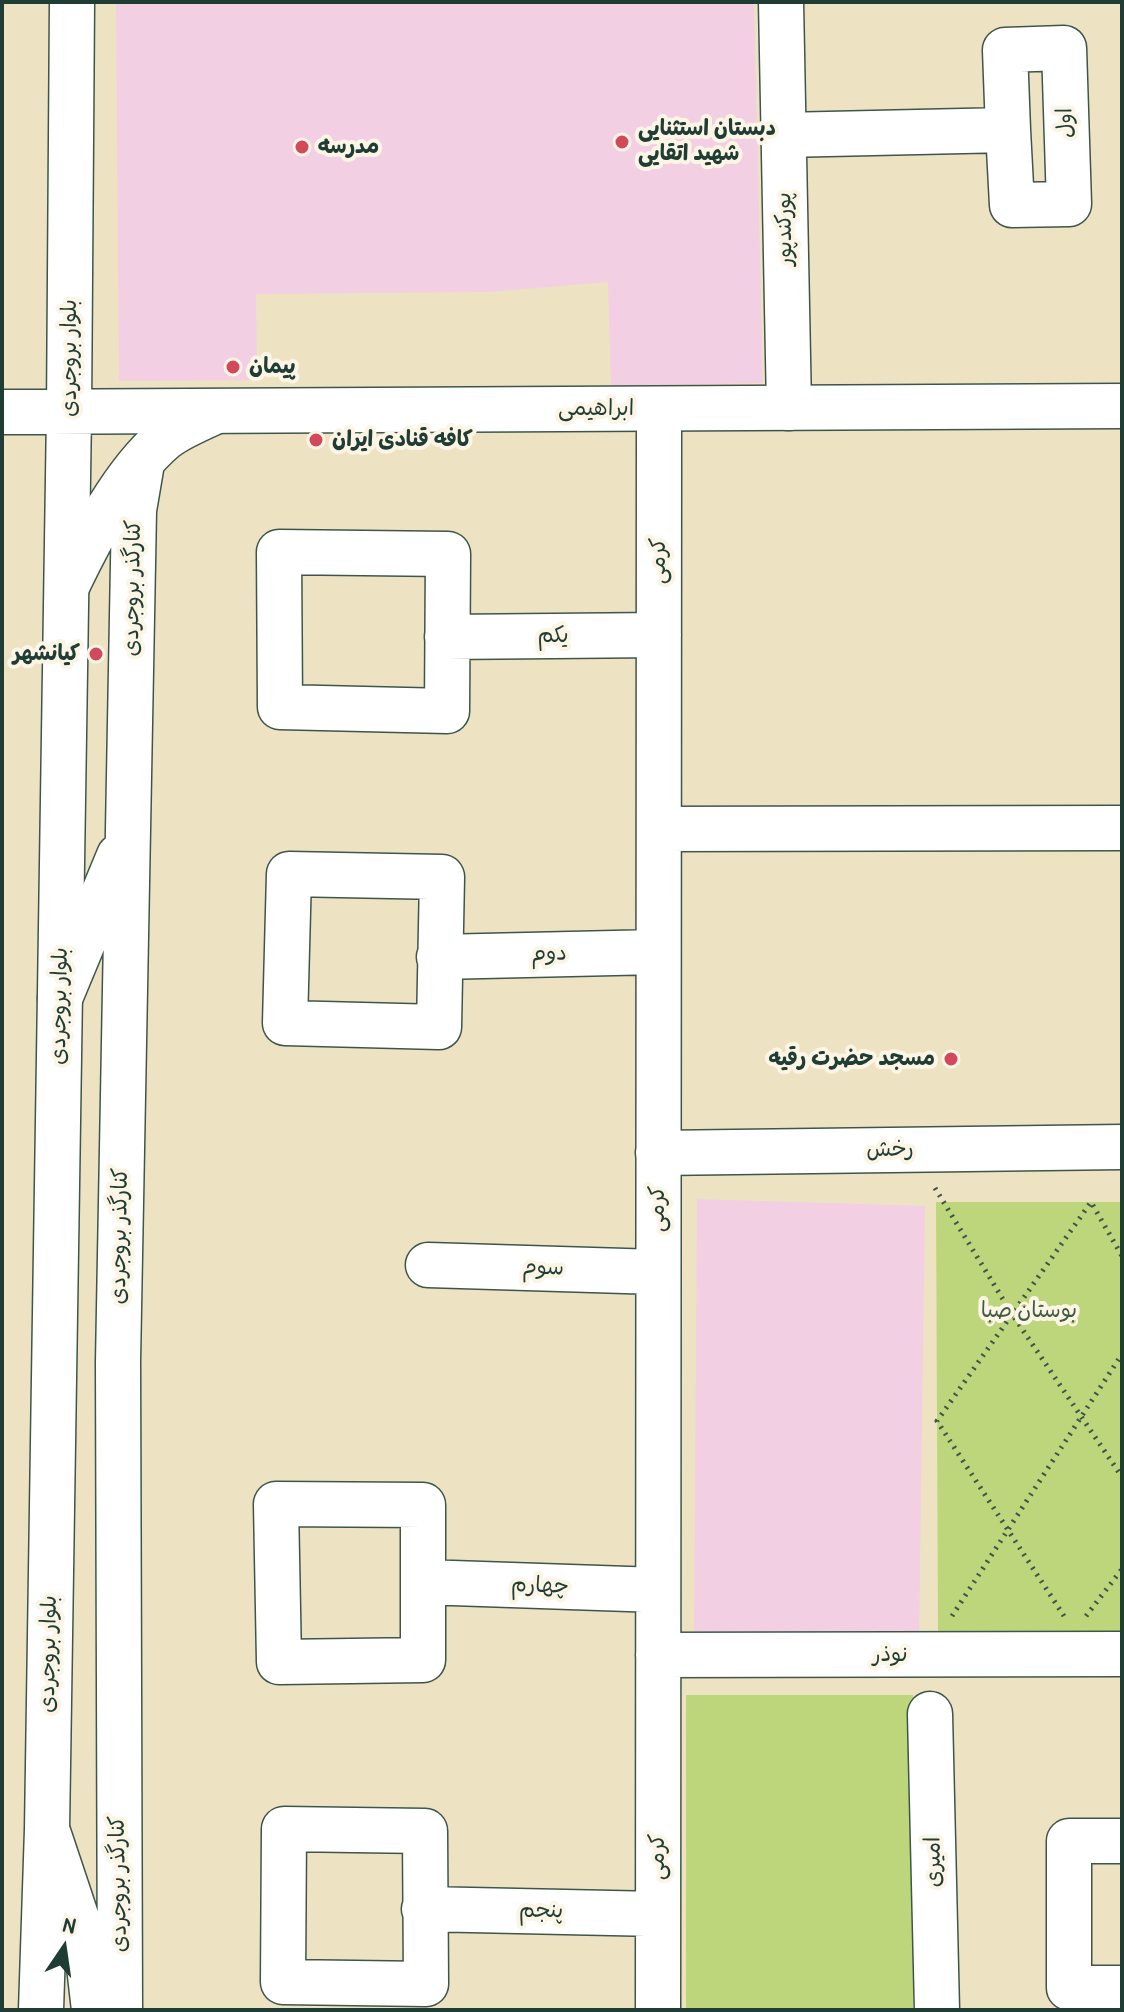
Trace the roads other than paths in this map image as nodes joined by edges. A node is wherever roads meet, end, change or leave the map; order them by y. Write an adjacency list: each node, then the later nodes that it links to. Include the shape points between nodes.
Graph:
1 (72, 2): 10 (street, بلوار بروجردی)
2 (781, 2): 4 (street, پورکندپور)
3 (1008, 130): 4 (street)
4 (783, 135): 6 (street, پورکندپور)
5 (1122, 406): 6 (street, ابراهیمی)
6 (789, 408): 7 (street, ابراهیمی)
7 (659, 409): 9 (street, ابراهیمی); 13 (street, کرمی)
8 (2, 412): 10 (street, ابراهیمی)
9 (214, 412): 10 (street, ابراهیمی); 11 (street, via 165,438)
10 (69, 413): 12 (street, بلوار بروجردی)
11 (142, 463): 12 (street, via 96,527); 17 (street, کنارگذر بروجردی, via 134,510)
12 (67, 586): 20 (street, بلوار بروجردی)
13 (659, 635): 14 (street, یکم); 16 (street, کرمی)
14 (447, 637): 14 (street, via 448,554 279,552 280,707 447,711)
15 (1122, 828): 16 (street)
16 (659, 829): 18 (street, کرمی)
17 (128, 835): 20 (street); 37 (street, کنارگذر بروجردی, via 118,1362)
18 (658, 952): 19 (street, دوم); 22 (street, کرمی)
19 (439, 957): 19 (street, via 442,877 289,874 285,1023 439,1027)
20 (60, 998): 30 (street, بلوار بروجردی)
21 (1122, 1147): 22 (street, رخش)
22 (658, 1153): 24 (street, کرمی)
23 (428, 1265): 24 (street, سوم)
24 (658, 1272): 26 (street, کرمی)
25 (423, 1582): 25 (street, via 423,1505 276,1504 279,1662 423,1660); 26 (street, چهارم)
26 (658, 1590): 28 (street, کرمی)
27 (1122, 1654): 28 (street, نوذر)
28 (658, 1655): 33 (street, کرمی)
29 (930, 1714): 39 (street, امیری)
30 (47, 1829): 35 (street, بلوار بروجردی); 36 (street, via 87,1949)
31 (1122, 1841): 34 (street, via 1069,1841 1069,1988)
32 (424, 1909): 32 (street, via 425,1831 284,1829 283,1982 426,1984); 33 (street, پنجم)
33 (658, 1914): 38 (street, کرمی)
34 (1122, 1988)
35 (41, 2010)
36 (94, 2010)
37 (120, 2010)
38 (658, 2010)
39 (937, 2010)

